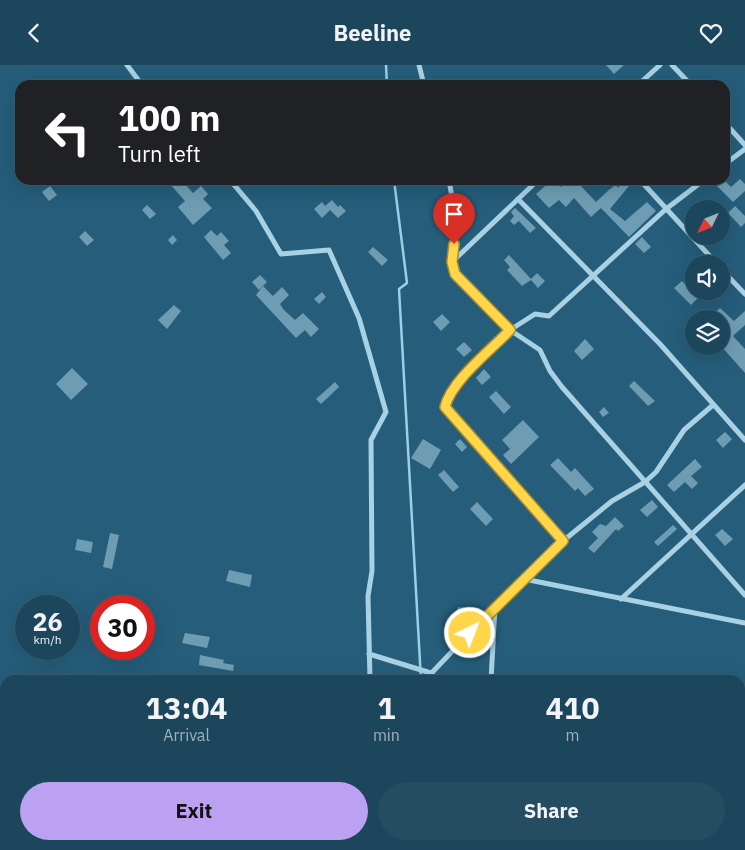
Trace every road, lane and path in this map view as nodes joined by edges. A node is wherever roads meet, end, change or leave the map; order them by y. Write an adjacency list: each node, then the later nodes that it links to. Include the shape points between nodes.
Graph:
1 (127, 65): 5 (street)
2 (419, 65): 6 (street)
3 (660, 65): 7 (street)
4 (672, 65): 8 (street)
5 (138, 80)
6 (423, 80)
7 (644, 80)
8 (686, 80)
9 (730, 129): 10 (street)
10 (745, 147): 11 (street)
11 (730, 160)
12 (234, 185): 36 (street, via 256,211 281,254 329,250 359,318 369,352 386,412 371,440)
13 (450, 185): 20 (street, via 455,215)
14 (533, 185): 17 (street)
15 (644, 185): 18 (street)
16 (697, 185): 18 (street)
17 (518, 199): 20 (street); 21 (street)
18 (666, 209): 19 (street); 21 (street)
19 (708, 255)
20 (452, 262): 24 (street, via 455,274)
21 (594, 277): 24 (street, via 549,316 535,313); 25 (street)
22 (730, 278): 23 (street)
23 (745, 294)
24 (510, 330): 27 (street, via 540,350 562,387); 30 (street, via 456,385 447,396 445,407)
25 (713, 405): 26 (street); 27 (street, via 684,430 656,472)
26 (745, 440)
27 (645, 482): 29 (street); 30 (street, via 612,501)
28 (745, 485): 29 (street)
29 (692, 534): 32 (street); 33 (street)
30 (563, 541): 31 (street)
31 (524, 579): 33 (street); 34 (street)
32 (745, 595)
33 (621, 599): 35 (street)
34 (495, 606): 37 (street); 39 (street)
35 (745, 623)
36 (369, 654): 37 (street); 38 (street)
37 (431, 673)
38 (370, 675)
39 (490, 675)

